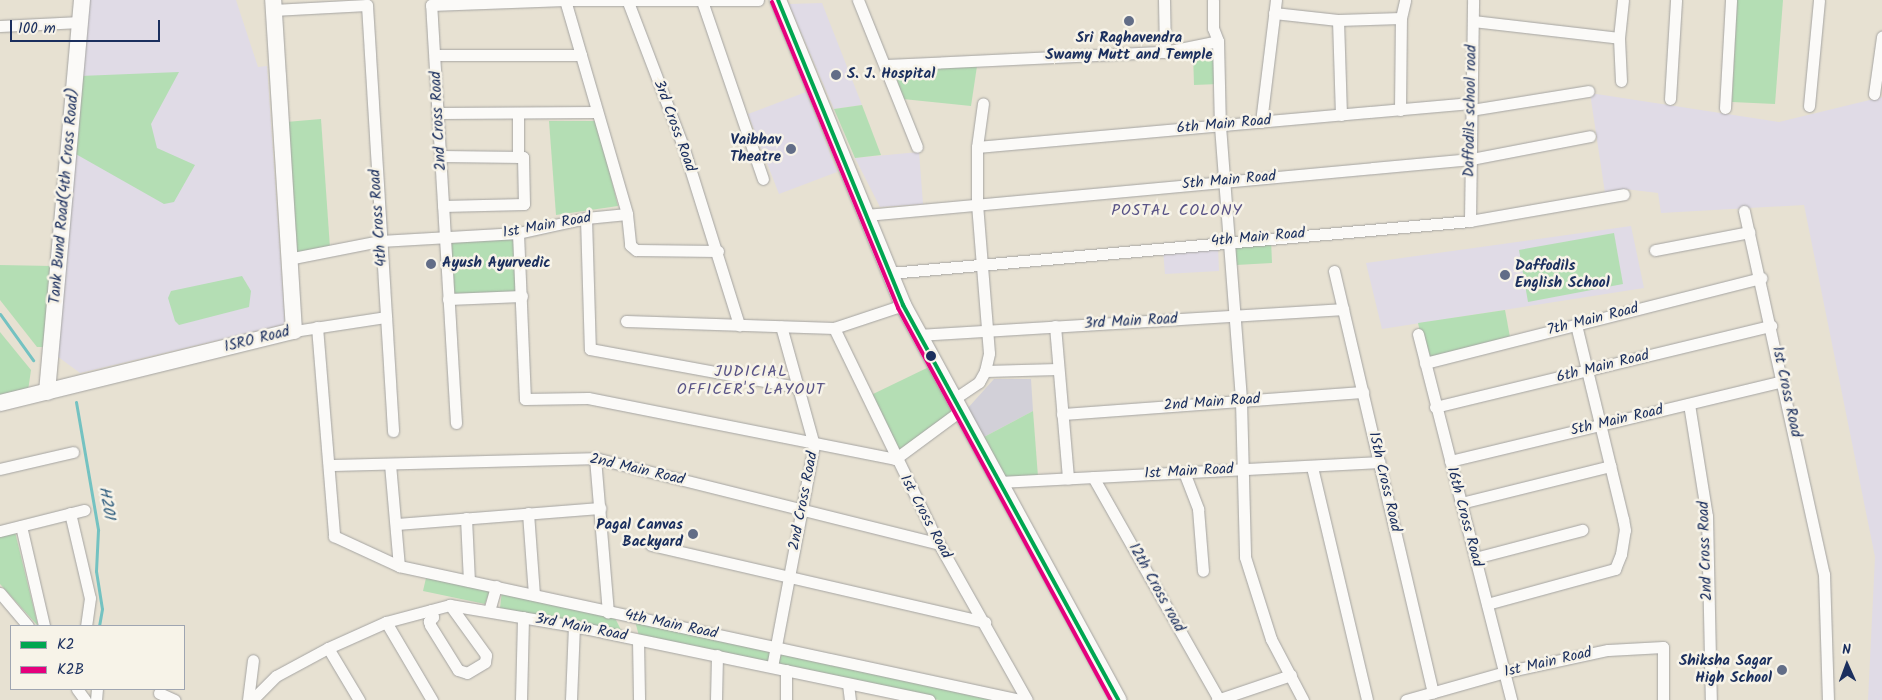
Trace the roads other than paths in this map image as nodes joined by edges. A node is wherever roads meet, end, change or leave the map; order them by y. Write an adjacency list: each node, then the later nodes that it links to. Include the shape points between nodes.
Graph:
1 (82, 0): 22 (street, Tank Bund Road(4th Cross Road))
2 (565, 0): 15 (street); 28 (street); 29 (street, 2nd Cross Road, via 431,5)
3 (758, 0): 16 (street)
4 (778, 0): 59 (street)
5 (858, 0): 30 (street)
6 (1164, 0): 27 (street)
7 (1213, 0): 26 (street, via 1213,28)
8 (1276, 0): 18 (street)
9 (1405, 0): 19 (street)
10 (1473, 0): 21 (street, Daffodils school road)
11 (1623, 0): 25 (street)
12 (1676, 0): 34 (street)
13 (1731, 0): 38 (street)
14 (1819, 0): 36 (street)
15 (628, 2): 16 (street); 68 (street, 3rd Cross Road, via 683,146)
16 (702, 2): 52 (street)
17 (273, 5): 66 (street, 4th Cross Road, via 367,5); 69 (street)
18 (1274, 13): 20 (street); 44 (street)
19 (1402, 18): 20 (street); 39 (street)
20 (1338, 20): 43 (street)
21 (1473, 20): 25 (street); 37 (street, Daffodils school road)
22 (80, 22): 23 (street); 98 (street, Tank Bund Road(4th Cross Road))
23 (0, 26)
24 (1882, 37): 33 (street)
25 (1619, 38): 31 (street)
26 (1218, 41): 27 (street); 45 (street)
27 (1165, 52): 30 (street)
28 (581, 55): 29 (street); 41 (street)
29 (435, 56): 42 (street, 2nd Cross Road)
30 (886, 65): 47 (street)
31 (1621, 81)
32 (1588, 91): 37 (street, 6th Main Road)
33 (1874, 94)
34 (1670, 99)
35 (983, 103): 48 (street)
36 (1809, 106)
37 (1471, 107): 39 (street, 6th Main Road); 51 (street, Daffodils school road)
38 (1725, 108)
39 (1400, 110): 43 (street, 6th Main Road)
40 (518, 112): 41 (street); 42 (street); 50 (street)
41 (597, 112): 58 (street)
42 (439, 113): 49 (street, 2nd Cross Road)
43 (1341, 115): 44 (street, 6th Main Road)
44 (1261, 122): 45 (street, 6th Main Road)
45 (1220, 126): 48 (street, 6th Main Road); 53 (street)
46 (1590, 136): 51 (street, 5th Main Road)
47 (917, 147)
48 (977, 147): 55 (street)
49 (441, 156): 50 (street); 56 (street, 2nd Cross Road)
50 (518, 156): 56 (street, via 523,157 524,204)
51 (1471, 159): 53 (street, 5th Main Road); 61 (street, Daffodils school road)
52 (763, 179)
53 (1224, 182): 55 (street, 5th Main Road); 65 (street)
54 (1624, 194): 61 (street, 4th Main Road)
55 (977, 205): 59 (street, 5th Main Road); 70 (street)
56 (443, 206): 64 (street, 2nd Cross Road)
57 (1744, 211): 62 (street, 1st Cross Road)
58 (627, 214): 60 (street, 1st Main Road); 68 (street, via 630,245 636,250)
59 (866, 215): 72 (street)
60 (586, 218): 63 (street, 1st Main Road); 97 (street, via 590,349)
61 (1470, 222): 65 (street, 4th Main Road)
62 (1749, 232): 67 (street); 73 (street, 1st Cross Road)
63 (518, 233): 64 (street, 1st Main Road); 74 (street)
64 (444, 238): 66 (street, 1st Main Road); 75 (street)
65 (1229, 240): 70 (street, 4th Main Road); 78 (street)
66 (380, 241): 69 (street, 1st Main Road); 79 (street, 4th Cross Road)
67 (1655, 250)
68 (718, 251): 81 (street)
69 (288, 259): 89 (street)
70 (983, 264): 72 (street, 4th Main Road); 88 (street)
71 (1334, 270): 77 (street, 15th Cross Road)
72 (890, 272): 76 (street)
73 (1761, 278): 82 (street, 7th Main Road); 85 (street, 1st Cross Road)
74 (522, 296): 75 (street); 109 (street, via 525,399 588,398)
75 (448, 299): 106 (street)
76 (903, 305): 87 (street); 90 (street)
77 (1343, 309): 78 (street, 3rd Main Road); 99 (street, 15th Cross Road)
78 (1234, 316): 84 (street, 3rd Main Road); 100 (street)
79 (386, 317): 86 (street, ISRO Road); 108 (street, 4th Cross Road)
80 (626, 321): 81 (street)
81 (739, 325): 83 (street)
82 (1576, 325): 92 (street, 7th Main Road); 95 (street)
83 (781, 326): 87 (street); 97 (street, 2nd Cross Road)
84 (1055, 326): 88 (street, 3rd Main Road); 93 (street)
85 (1771, 326): 95 (street, 6th Main Road); 96 (street, 1st Cross Road)
86 (317, 327): 89 (street, ISRO Road); 116 (street)
87 (834, 328): 112 (street, 1st Cross Road)
88 (986, 330): 90 (street, 3rd Main Road); 94 (street, via 989,353)
89 (294, 331): 98 (street, ISRO Road)
90 (919, 334): 103 (street)
91 (1418, 334): 92 (street, 16th Cross Road)
92 (1425, 363): 104 (street, 16th Cross Road)
93 (1058, 369): 94 (street); 105 (street)
94 (985, 371): 103 (street)
95 (1586, 371): 104 (street, 6th Main Road); 107 (street)
96 (1784, 381): 102 (street, 5th Main Road); 191 (street, 1st Cross Road, via 1824,574)
97 (798, 387): 109 (street, 2nd Cross Road)
98 (47, 392): 101 (street, ISRO Road)
99 (1363, 392): 100 (street, 2nd Main Road); 113 (street, 15th Cross Road)
100 (1241, 401): 105 (street, 2nd Main Road); 120 (street)
101 (0, 403)
102 (1689, 404): 107 (street, 5th Main Road); 190 (street, 2nd Cross Road, via 1707,516)
103 (957, 405): 112 (street); 124 (street)
104 (1436, 407): 114 (street, 16th Cross Road)
105 (1062, 414): 123 (street)
106 (456, 423)
107 (1599, 425): 114 (street, 5th Main Road); 117 (street)
108 (393, 431)
109 (814, 445): 112 (street); 128 (street, 2nd Cross Road)
110 (73, 452): 119 (street)
111 (595, 458): 115 (street, 2nd Main Road); 126 (street); 128 (street, 2nd Main Road)
112 (895, 459): 136 (street, 1st Cross Road)
113 (1379, 462): 118 (street, 1st Main Road); 168 (street, 15th Cross Road)
114 (1450, 462): 125 (street, 16th Cross Road)
115 (390, 464): 116 (street, 2nd Main Road); 132 (street)
116 (329, 466): 139 (street, 4th Main Road, via 334,536)
117 (1611, 466): 125 (street); 146 (street, via 1625,530 1615,569)
118 (1312, 467): 120 (street, 1st Main Road); 186 (street)
119 (0, 469)
120 (1244, 470): 121 (street, 1st Main Road); 166 (street, via 1246,557 1271,639)
121 (1184, 472): 122 (street, 1st Main Road); 140 (street, via 1198,509)
122 (1093, 477): 123 (street, 1st Main Road); 184 (street, 12th Cross road)
123 (1068, 478): 124 (street, 1st Main Road)
124 (1000, 482): 183 (street)
125 (1461, 503): 138 (street, 16th Cross Road)
126 (600, 508): 130 (street); 149 (street)
127 (84, 510): 129 (street)
128 (802, 512): 136 (street, 2nd Main Road); 141 (street, 2nd Cross Road)
129 (70, 513): 133 (street); 156 (street, via 90,598)
130 (528, 513): 131 (street); 145 (street)
131 (466, 518): 132 (street); 142 (street)
132 (396, 524): 139 (street)
133 (21, 526): 135 (street); 155 (street)
134 (1582, 530): 138 (street)
135 (0, 531)
136 (939, 544): 153 (street, 1st Cross Road)
137 (651, 545): 141 (street)
138 (1475, 558): 146 (street, 16th Cross Road)
139 (399, 566): 142 (street, 4th Main Road)
140 (1203, 571)
141 (789, 578): 153 (street); 160 (street, 2nd Cross Road)
142 (469, 581): 143 (street, 4th Main Road)
143 (496, 586): 145 (street, 4th Main Road); 148 (street)
144 (0, 593): 154 (street)
145 (534, 595): 149 (street, 4th Main Road)
146 (1487, 604): 165 (street, 16th Cross Road)
147 (452, 609): 148 (street, 3rd Main Road); 150 (street, 3rd Main Road); 150 (street, via 486,656 485,662 467,673 458,670 430,625)
148 (489, 611): 151 (street, 3rd Main Road)
149 (608, 612): 160 (street, 4th Main Road)
150 (432, 614): 152 (street, 3rd Main Road)
151 (523, 617): 157 (street, 3rd Main Road); 174 (street)
152 (386, 622): 159 (street, 3rd Main Road); 173 (street)
153 (985, 622): 182 (street, 1st Cross Road)
154 (27, 625)
155 (44, 625)
156 (86, 625)
157 (574, 626): 158 (street, 3rd Main Road); 175 (street)
158 (638, 640): 161 (street, 3rd Main Road); 176 (street)
159 (328, 648): 171 (street, 3rd Main Road, via 276,676); 172 (street)
160 (775, 648): 163 (street, 2nd Cross Road); 181 (street, 4th Main Road)
161 (717, 655): 163 (street, 3rd Main Road); 177 (street)
162 (253, 660): 171 (street)
163 (772, 667): 164 (street, 3rd Main Road)
164 (786, 670): 167 (street, 3rd Main Road); 178 (street)
165 (1505, 672): 168 (street, 1st Main Road); 188 (street, 16th Cross Road); 189 (street, 1st Main Road, via 1608,650 1663,647)
166 (1291, 675): 184 (street); 185 (street)
167 (848, 684): 179 (street); 180 (street, 3rd Main Road)
168 (1433, 693): 187 (street, 1st Main Road)
169 (159, 694): 170 (street)
170 (175, 700)
171 (250, 700)
172 (359, 700)
173 (432, 700)
174 (521, 700)
175 (571, 700)
176 (639, 700)
177 (716, 700)
178 (786, 700)
179 (850, 700)
180 (927, 700)
181 (1020, 700)
182 (1027, 700)
183 (1118, 700)
184 (1218, 700)
185 (1303, 700)
186 (1367, 700)
187 (1406, 700)
188 (1511, 700)
189 (1663, 700)
190 (1711, 700)
191 (1828, 700)

